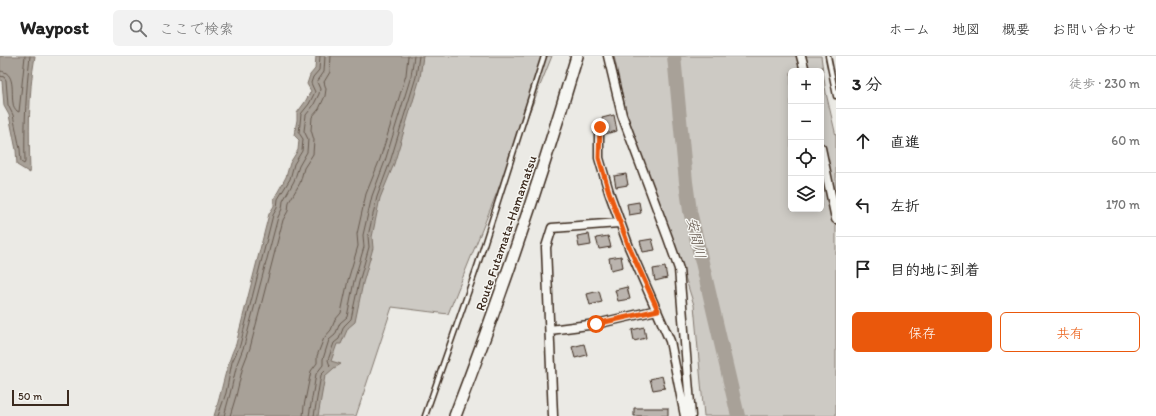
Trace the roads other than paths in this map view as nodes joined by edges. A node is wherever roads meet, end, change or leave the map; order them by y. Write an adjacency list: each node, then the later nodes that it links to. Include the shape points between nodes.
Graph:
1 (544, 56): 14 (lane, via 477,267)
2 (577, 56): 15 (main road, Route Futamata-Hamamatsu, via 513,259)
3 (608, 56): 18 (street, via 622,115 679,269)
4 (801, 56): 6 (street)
5 (828, 56): 7 (lane)
6 (804, 68)
7 (836, 96)
8 (600, 127): 11 (street, via 599,158)
9 (824, 162): 10 (street)
10 (836, 219)
11 (619, 223): 12 (street); 13 (street, via 552,228 546,247)
12 (658, 310): 13 (street, via 596,324); 17 (street, via 670,341)
13 (550, 330): 16 (street)
14 (425, 416)
15 (455, 416)
16 (553, 416)
17 (685, 416)
18 (691, 416)

